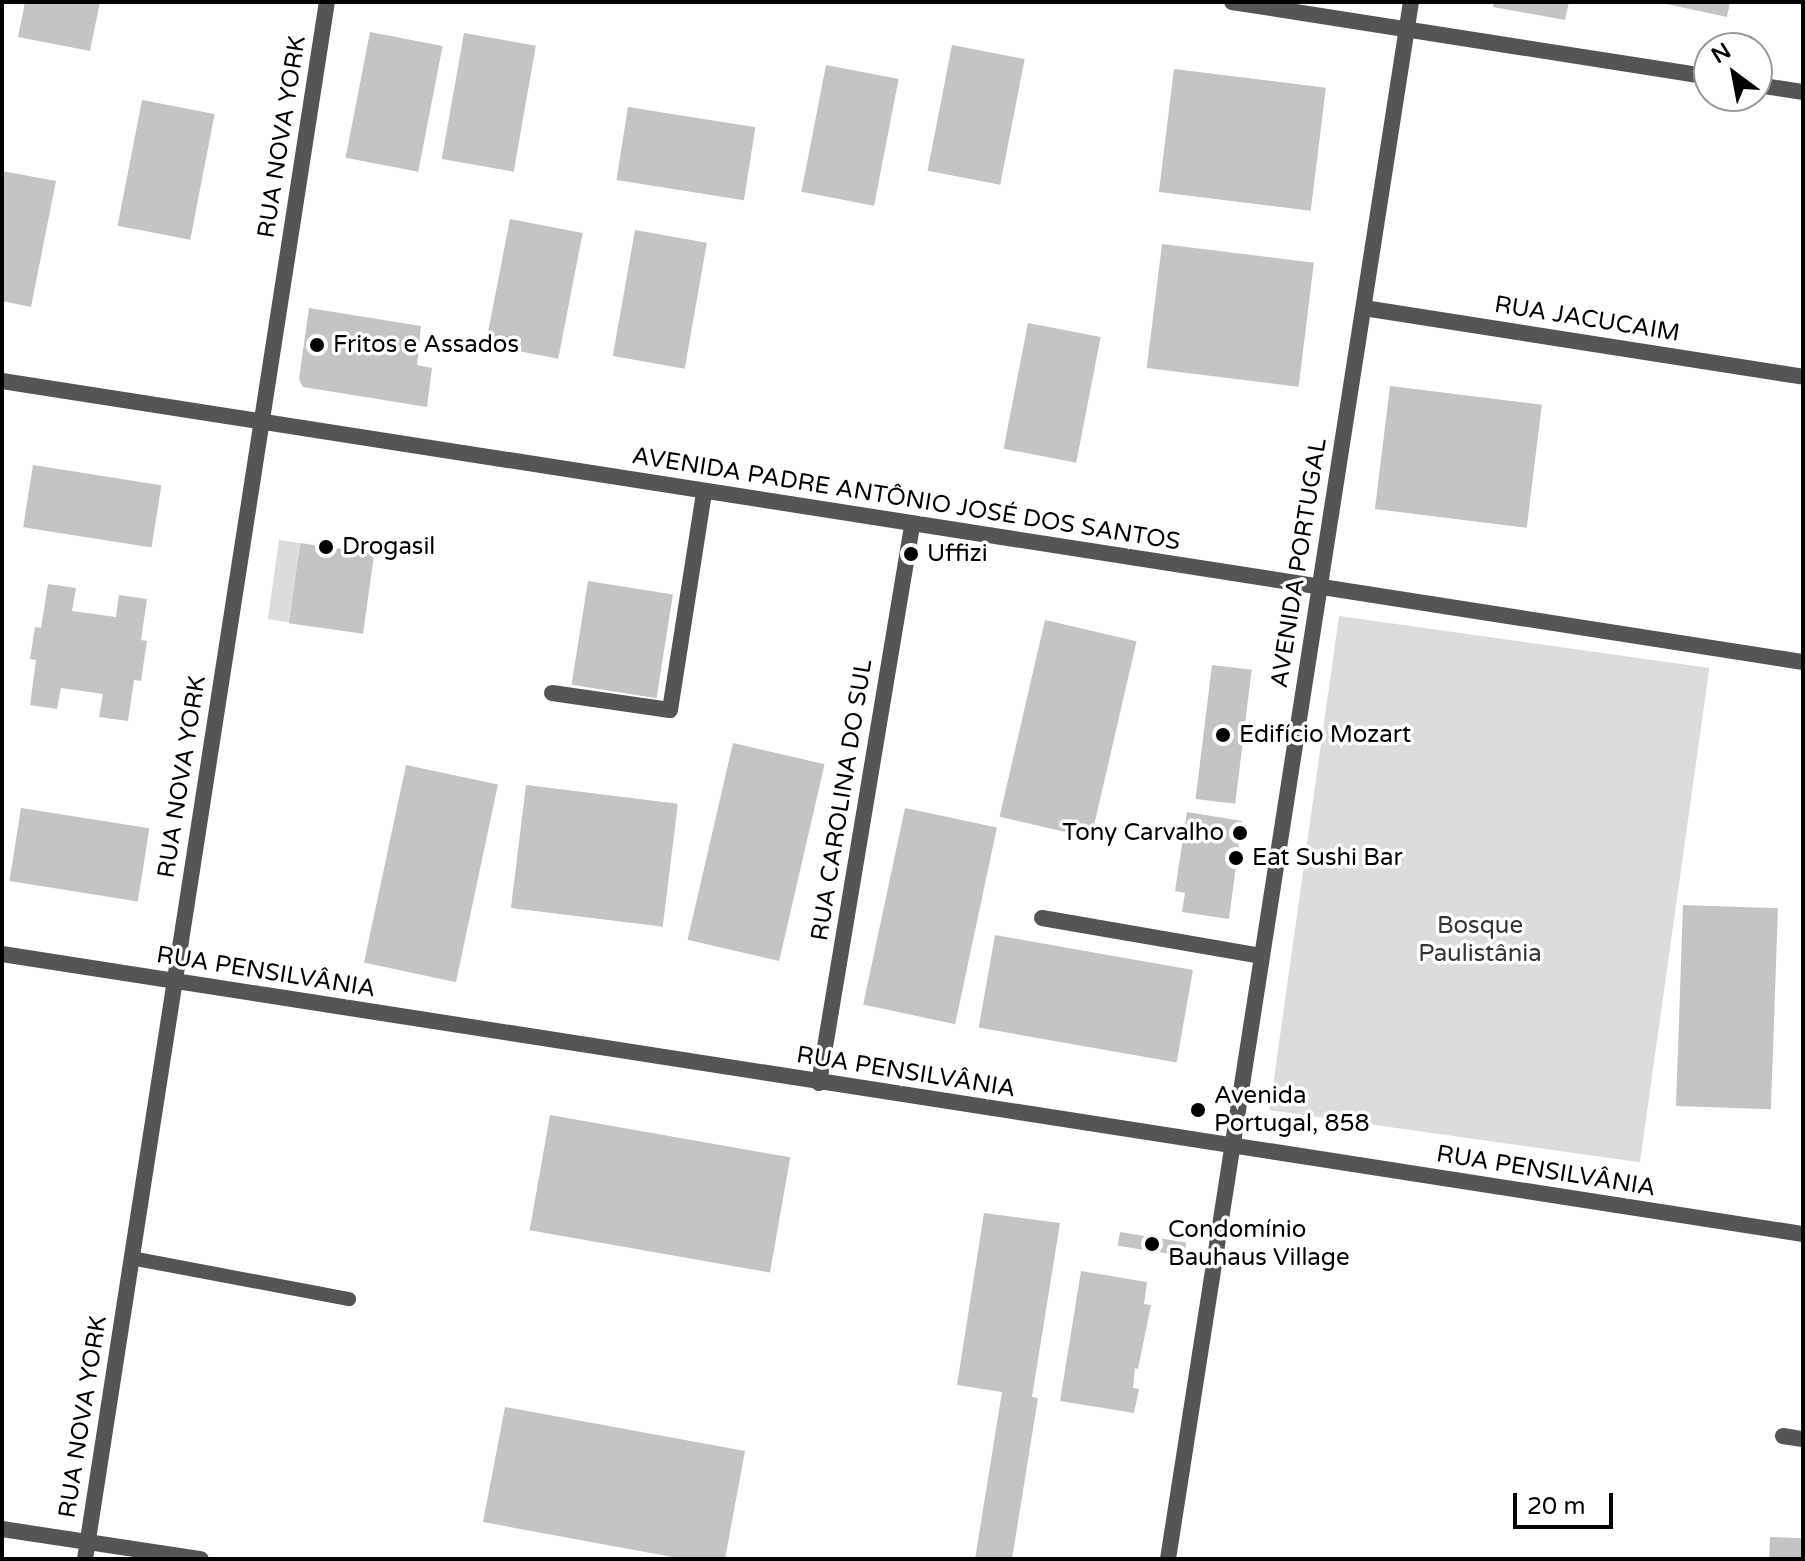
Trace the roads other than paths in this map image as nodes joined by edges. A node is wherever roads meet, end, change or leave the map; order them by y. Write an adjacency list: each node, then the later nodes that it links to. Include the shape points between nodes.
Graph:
1 (327, 2): 11 (street, RUA NOVA YORK)
2 (1232, 2): 4 (street)
3 (1411, 2): 4 (street, AVENIDA PORTUGAL)
4 (1406, 29): 5 (street); 8 (street, AVENIDA PORTUGAL)
5 (1693, 74)
6 (1773, 87): 7 (street)
7 (1803, 92)
8 (1364, 308): 9 (street, RUA JACUCAIM); 14 (street, AVENIDA PORTUGAL)
9 (1803, 377)
10 (2, 381): 11 (street, AVENIDA PADRE ANTÔNIO JOSÉ DOS SANTOS)
11 (262, 423): 12 (street, AVENIDA PADRE ANTÔNIO JOSÉ DOS SANTOS); 20 (street, RUA NOVA YORK)
12 (704, 492): 13 (street, AVENIDA PADRE ANTÔNIO JOSÉ DOS SANTOS); 16 (street, via 670,710)
13 (912, 526): 14 (street, AVENIDA PADRE ANTÔNIO JOSÉ DOS SANTOS); 21 (street, RUA CAROLINA DO SUL)
14 (1319, 586): 15 (street, AVENIDA PADRE ANTÔNIO JOSÉ DOS SANTOS); 19 (street, AVENIDA PORTUGAL)
15 (1803, 662)
16 (552, 693)
17 (1042, 918): 19 (street)
18 (2, 954): 20 (street, RUA PENSILVÂNIA)
19 (1261, 956): 22 (street, AVENIDA PORTUGAL)
20 (174, 982): 21 (street, RUA PENSILVÂNIA); 24 (street, RUA NOVA YORK)
21 (819, 1083): 22 (street, RUA PENSILVÂNIA)
22 (1231, 1148): 23 (street, RUA PENSILVÂNIA); 31 (street, AVENIDA PORTUGAL)
23 (1803, 1234)
24 (131, 1258): 25 (lane); 29 (street, RUA NOVA YORK)
25 (349, 1299)
26 (1783, 1436): 27 (street)
27 (1803, 1439)
28 (2, 1529): 29 (street)
29 (87, 1550): 30 (street)
30 (201, 1559)
31 (1168, 1559)

